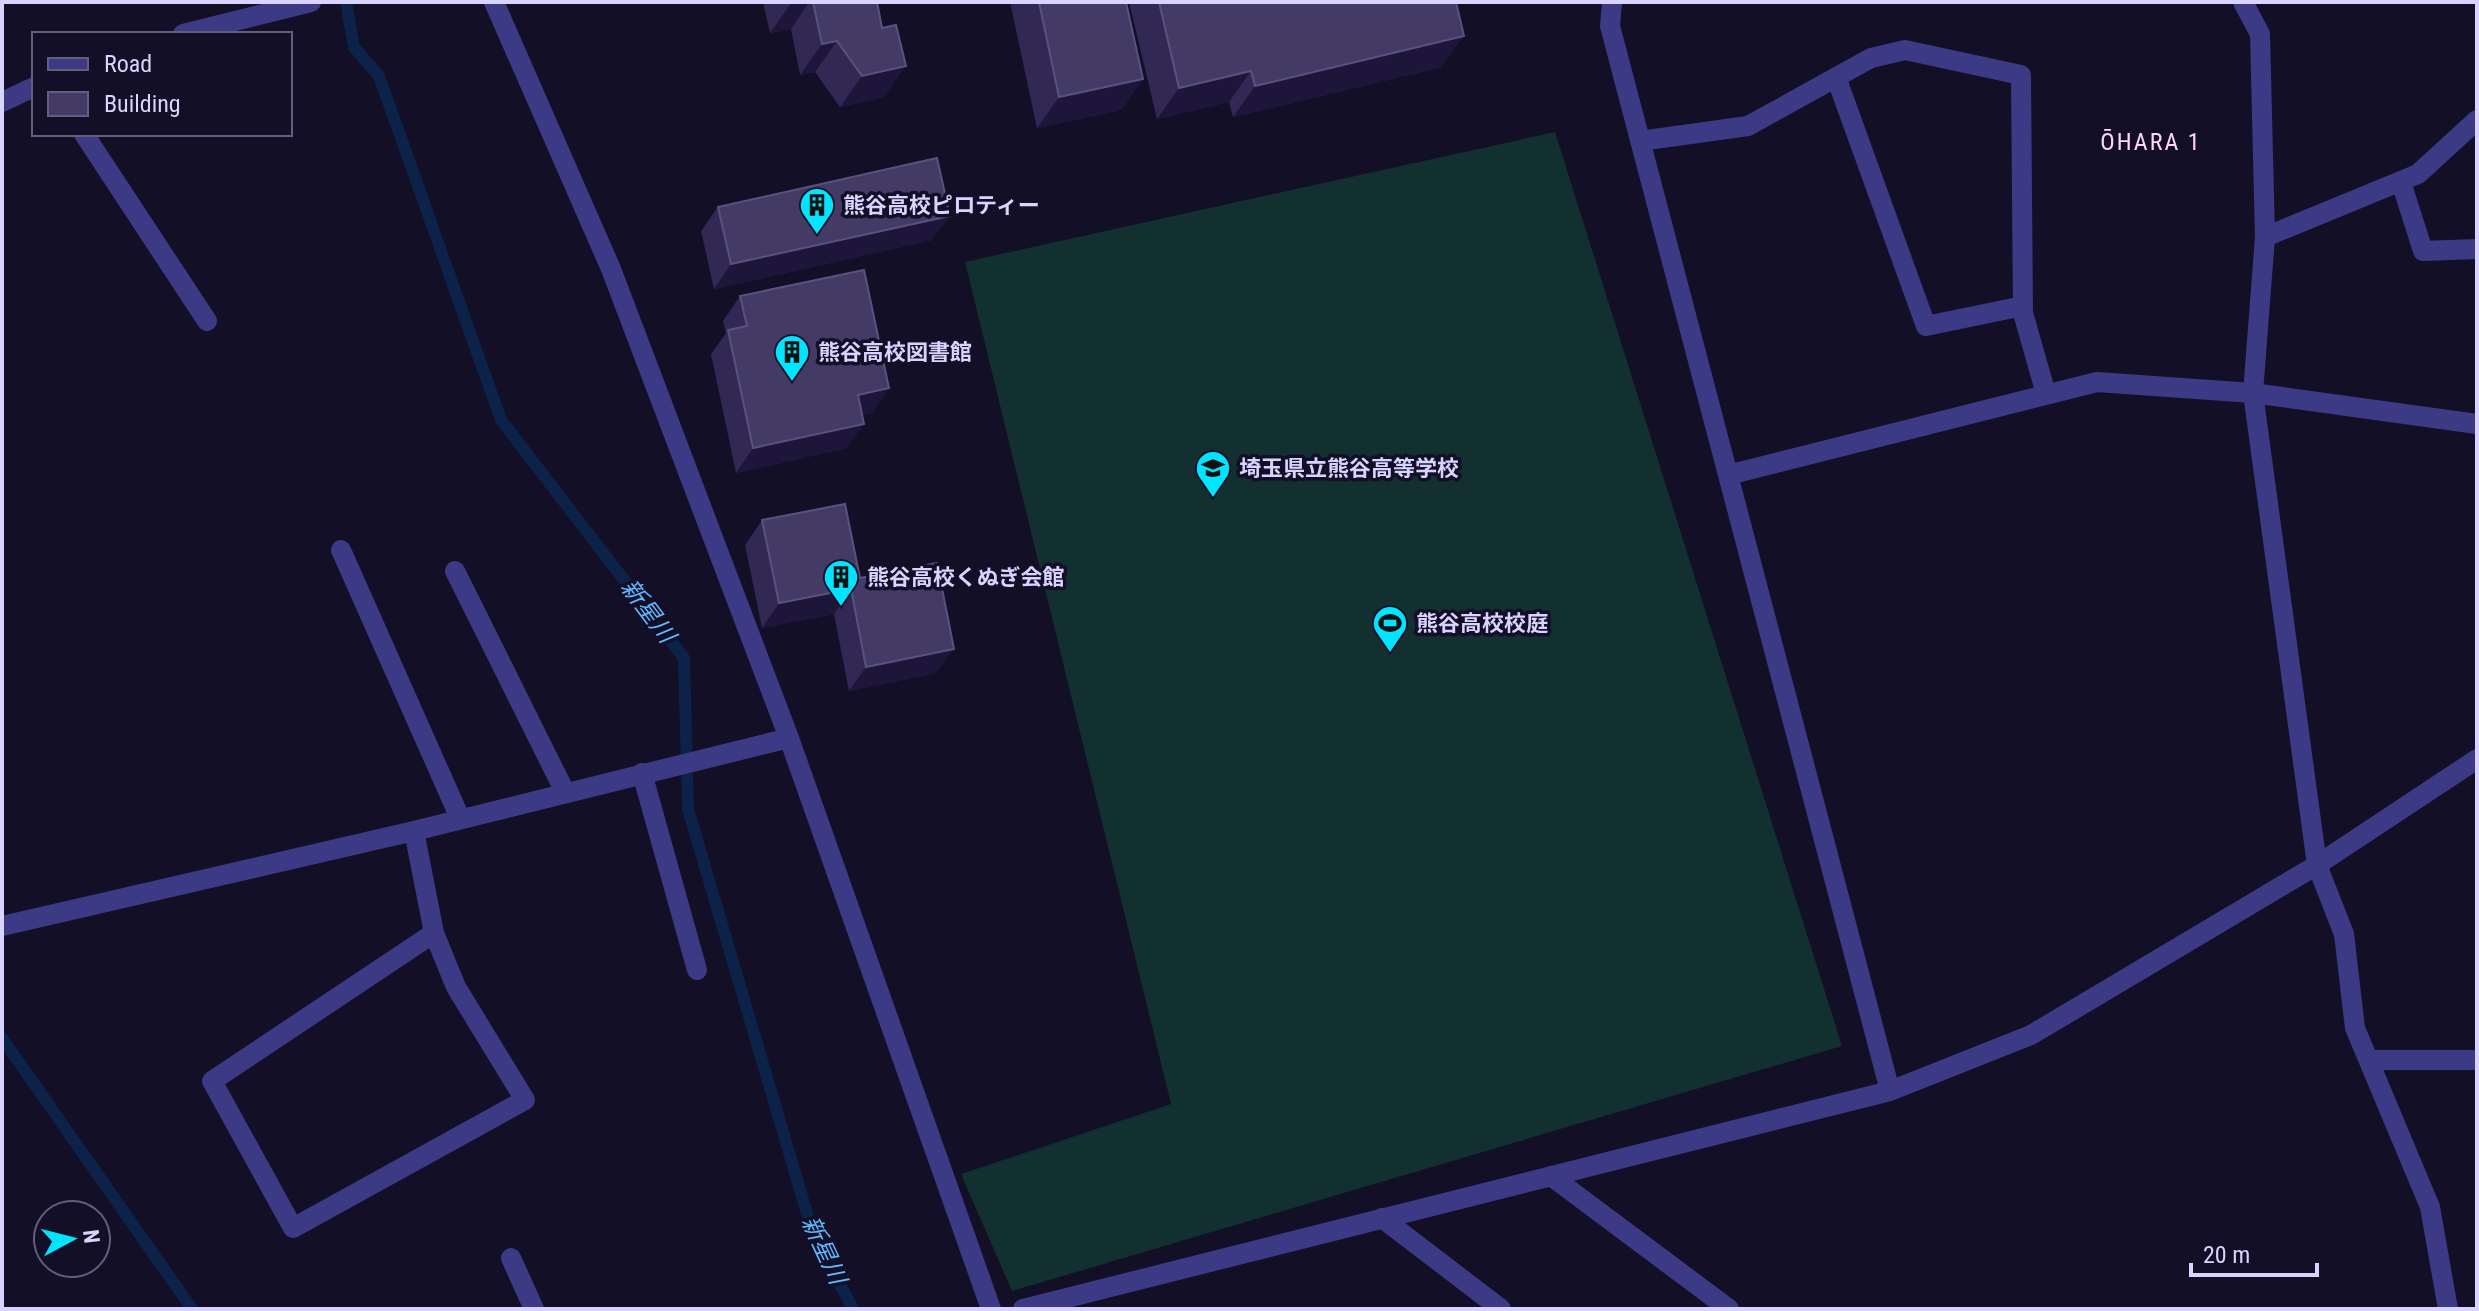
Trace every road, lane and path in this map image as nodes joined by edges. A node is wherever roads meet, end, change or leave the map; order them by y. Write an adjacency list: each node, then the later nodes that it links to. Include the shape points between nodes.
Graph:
1 (311, 2): 5 (street)
2 (494, 2): 23 (street, via 611,269)
3 (1612, 2): 11 (street, via 1610,26)
4 (2243, 2): 13 (street, via 2260,34)
5 (191, 32)
6 (1836, 77): 11 (street, via 1748,126); 15 (street, via 1926,326); 15 (street, via 1871,58 1905,50 2021,75)
7 (32, 88): 8 (street)
8 (2, 102)
9 (2477, 120): 12 (street, via 2418,174)
10 (85, 136): 16 (street)
11 (1640, 141): 20 (street)
12 (2401, 182): 13 (street); 14 (street, via 2423,251)
13 (2265, 237): 17 (street)
14 (2477, 249)
15 (2023, 306): 18 (street)
16 (207, 321)
17 (2253, 393): 18 (street, via 2097,382); 19 (street); 29 (street)
18 (2046, 394): 20 (street)
19 (2477, 424)
20 (1728, 475): 35 (street)
21 (341, 550): 27 (street)
22 (455, 571): 26 (street)
23 (789, 738): 25 (street); 40 (street)
24 (2477, 759): 29 (street)
25 (650, 772): 26 (street); 32 (street)
26 (565, 792): 27 (street)
27 (460, 818): 28 (street)
28 (414, 831): 30 (street); 31 (street)
29 (2317, 865): 33 (street, via 2344,934 2355,1028); 35 (street, via 2031,1035)
30 (2, 926)
31 (434, 933): 31 (street, via 456,987 525,1100 293,1228 212,1081)
32 (697, 970)
33 (2369, 1060): 34 (street); 44 (street, via 2430,1207)
34 (2477, 1060)
35 (1890, 1091): 36 (street)
36 (1551, 1176): 37 (street); 43 (street)
37 (1382, 1218): 41 (street); 42 (street)
38 (511, 1258): 39 (street)
39 (534, 1309)
40 (991, 1309)
41 (1023, 1309)
42 (1501, 1309)
43 (1729, 1309)
44 (2448, 1309)

